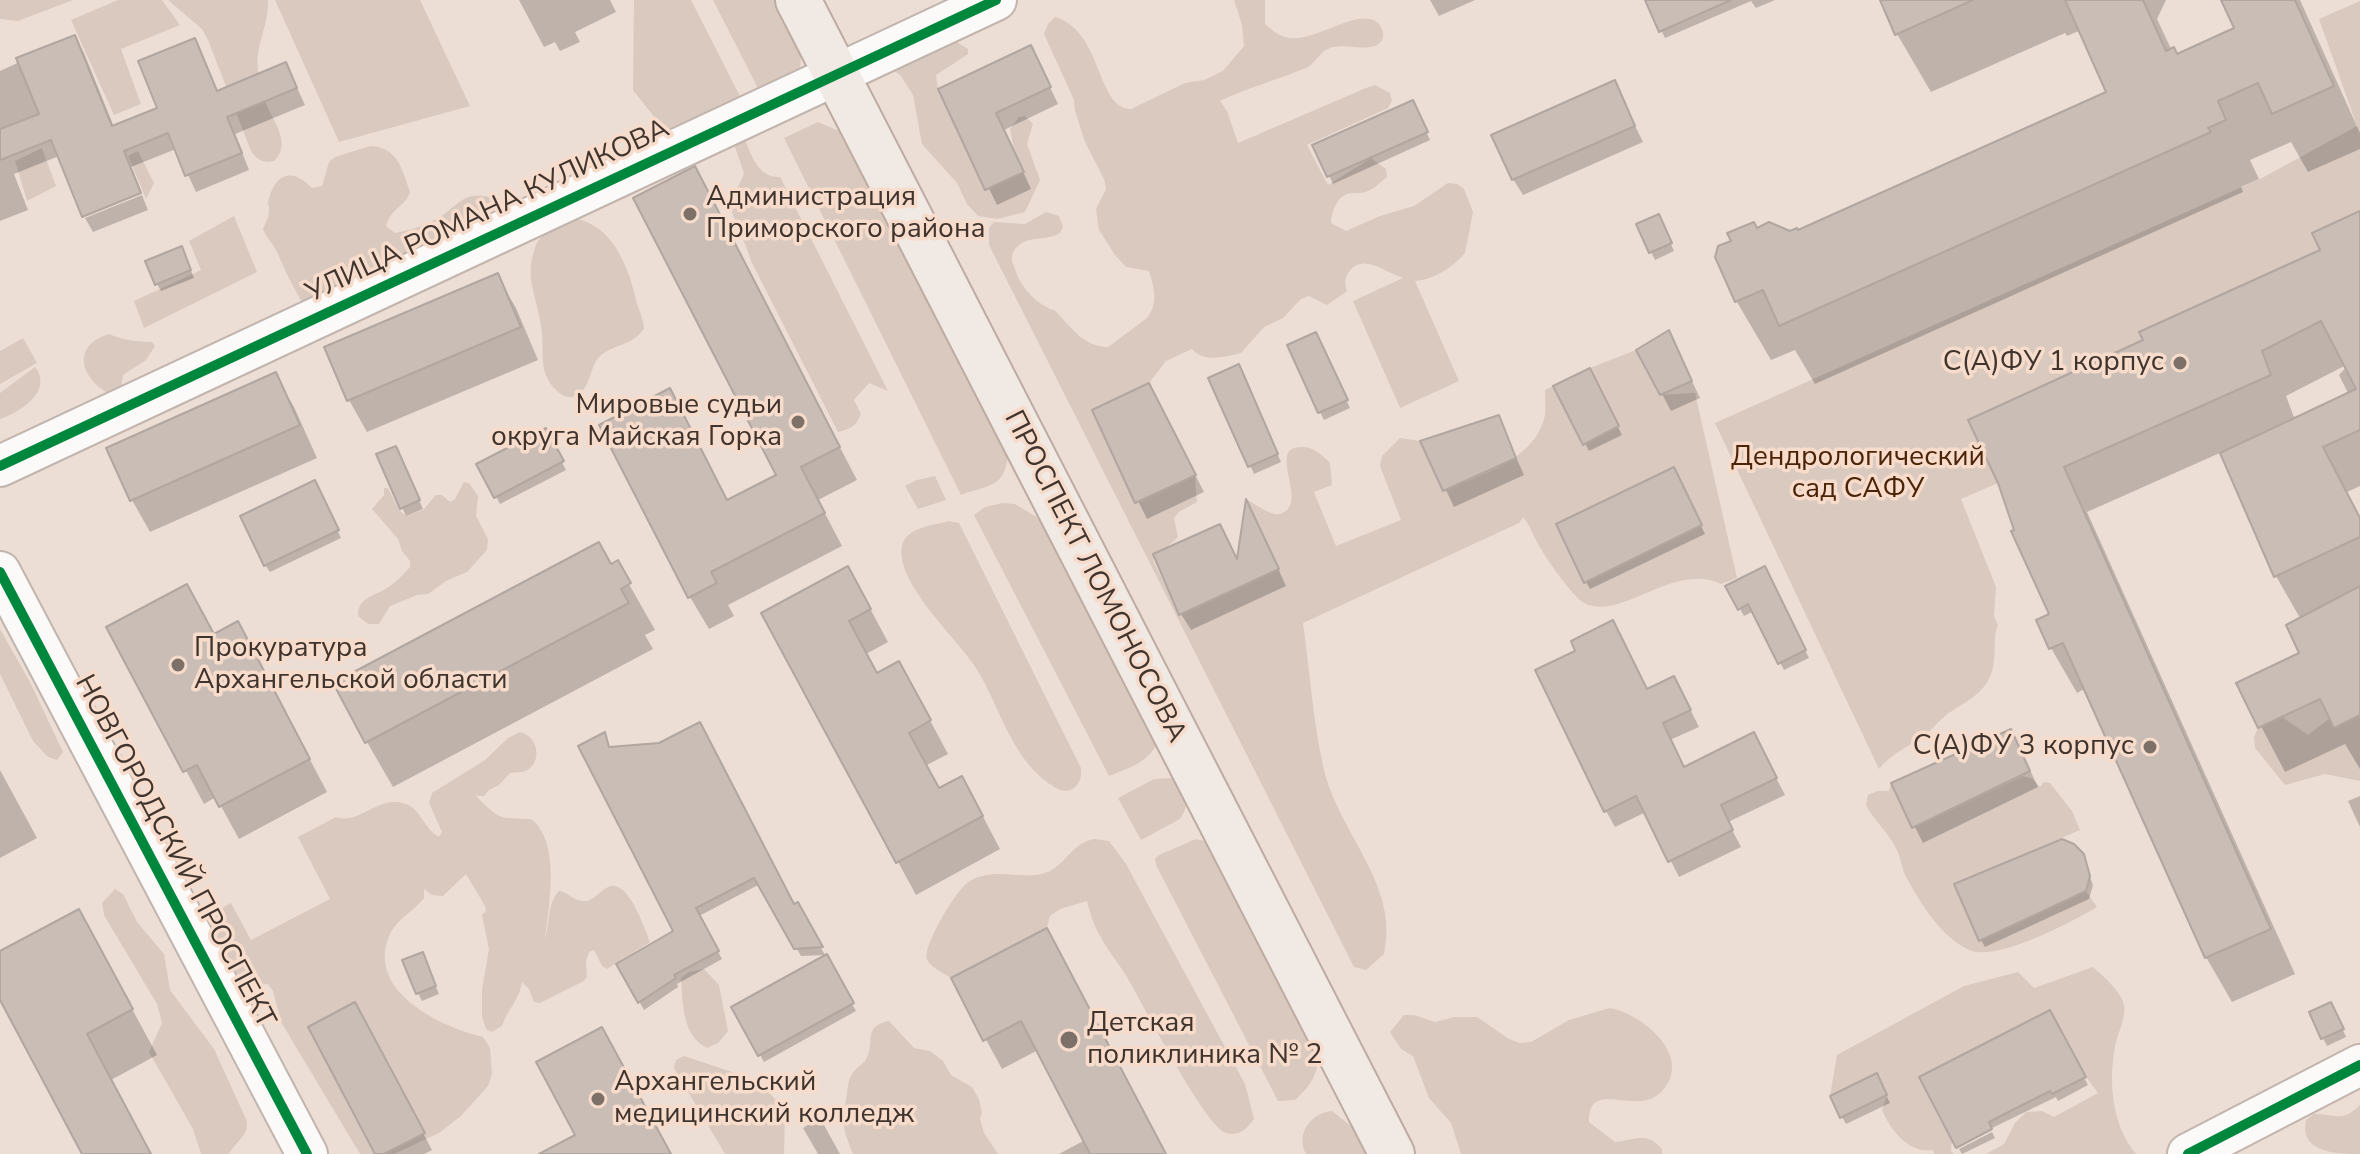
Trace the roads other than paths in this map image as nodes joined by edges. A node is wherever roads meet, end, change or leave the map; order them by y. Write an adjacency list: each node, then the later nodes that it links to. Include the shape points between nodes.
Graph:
1 (798, 0): 3 (main road, ПРОСПЕКТ ЛОМОНОСОВА)
2 (996, 0): 3 (street, УЛИЦА РОМАНА КУЛИКОВА)
3 (835, 75): 4 (street, УЛИЦА РОМАНА КУЛИКОВА); 8 (main road, ПРОСПЕКТ ЛОМОНОСОВА)
4 (0, 466)
5 (0, 572): 7 (street, НОВГОРОДСКИЙ ПРОСПЕКТ)
6 (2360, 1065): 9 (street)
7 (307, 1154)
8 (1392, 1154)
9 (2188, 1154)

